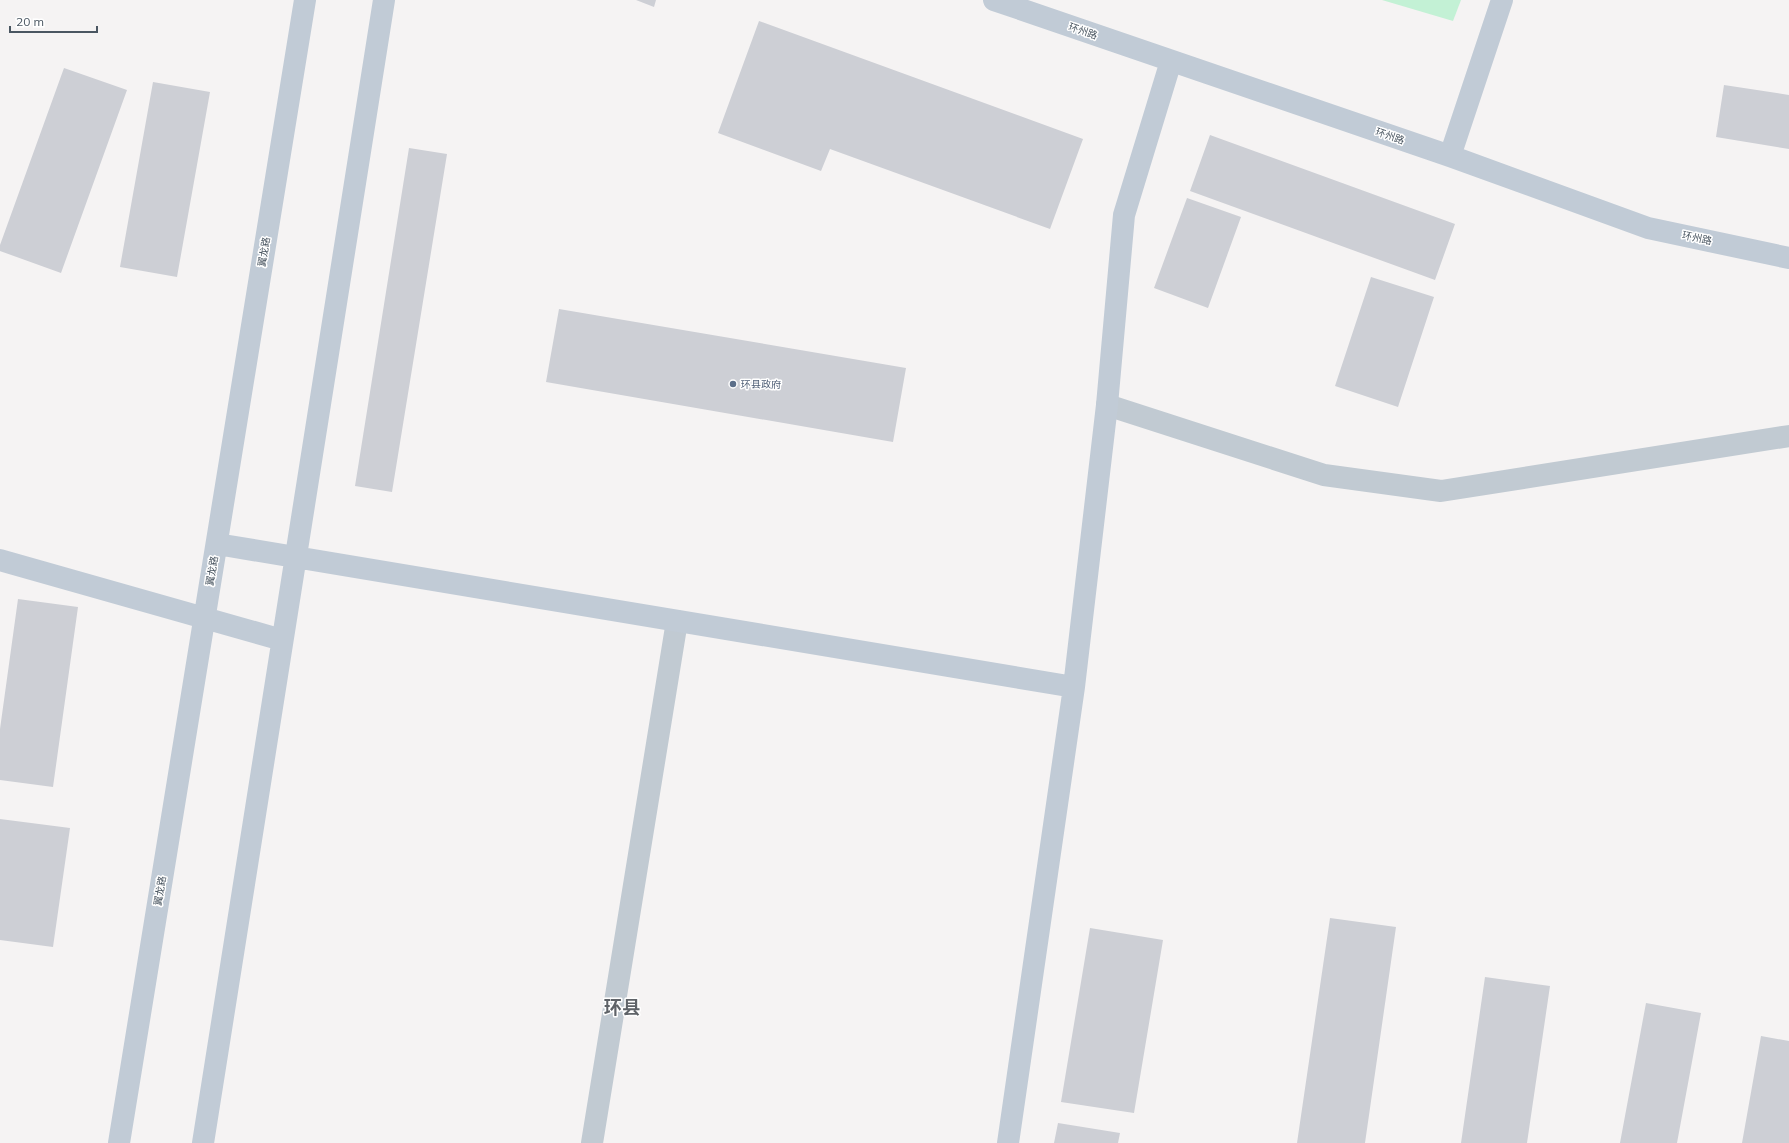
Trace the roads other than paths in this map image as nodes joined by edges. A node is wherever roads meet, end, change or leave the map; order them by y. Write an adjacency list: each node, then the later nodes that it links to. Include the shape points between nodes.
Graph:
1 (305, 0): 11 (main road, 翼龙路)
2 (384, 0): 12 (main road)
3 (994, 0): 5 (main road, 环州路)
4 (1502, 0): 7 (main road)
5 (1030, 6): 6 (main road, 环州路)
6 (1171, 61): 7 (main road, 环州路); 9 (main road, via 1124,215)
7 (1450, 156): 8 (main road, 环州路, via 1648,228)
8 (1789, 258)
9 (1107, 405): 10 (street, via 1324,475 1441,492); 17 (main road)
10 (1789, 436)
11 (217, 544): 12 (main road); 14 (main road, 翼龙路)
12 (296, 556): 15 (main road); 16 (main road)
13 (0, 560): 14 (main road)
14 (205, 618): 16 (main road); 18 (main road, 翼龙路)
15 (677, 622): 17 (main road); 20 (street)
16 (282, 640): 19 (main road)
17 (1074, 687): 21 (main road)
18 (119, 1143)
19 (203, 1143)
20 (592, 1143)
21 (1008, 1143)

